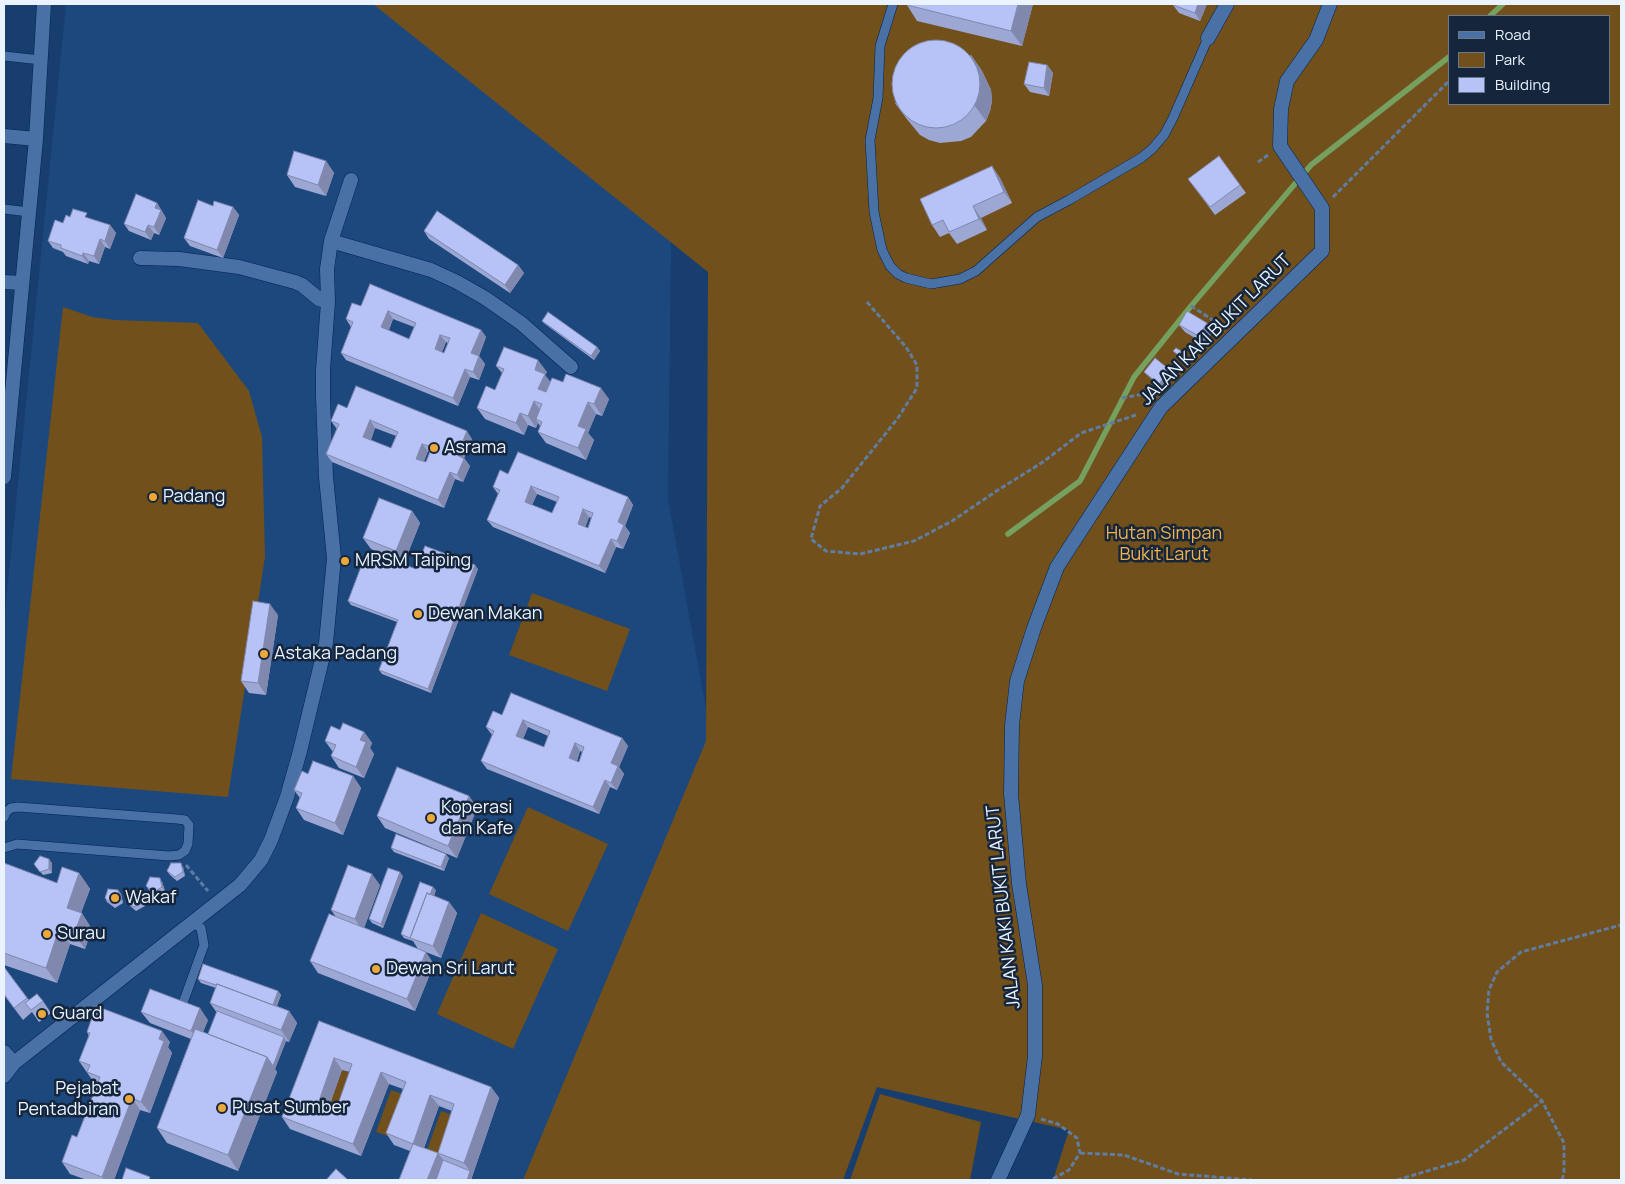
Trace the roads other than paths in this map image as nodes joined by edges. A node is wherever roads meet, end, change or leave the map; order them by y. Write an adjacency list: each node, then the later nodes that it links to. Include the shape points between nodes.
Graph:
1 (44, 4): 7 (street)
2 (893, 4): 5 (lane, via 880,46 878,98 870,140 874,212 878,236 890,266 906,278 931,284 960,279 976,272 1037,217 1152,149 1173,118)
3 (1227, 4): 5 (street)
4 (1330, 4): 29 (street, JALAN KAKI BUKIT LARUT, via 1316,40 1287,81 1281,109 1280,146 1322,208 1322,251 1161,407 1057,567 1017,680 1012,725 1011,794 1019,884 1036,985 1035,1056 1028,1115)
5 (1208, 38)
6 (4, 56): 7 (lane)
7 (41, 60): 9 (street)
8 (4, 136): 9 (street)
9 (36, 139): 12 (street)
10 (351, 180): 13 (street)
11 (4, 209): 12 (lane)
12 (29, 212): 16 (street)
13 (331, 241): 17 (street); 19 (street, via 431,270 457,282 521,323)
14 (140, 258): 17 (street, via 180,259 238,267 295,282)
15 (4, 282): 16 (street)
16 (22, 283): 18 (street)
17 (328, 302): 24 (street, via 323,397 334,558 326,643 300,752 271,840 261,860 240,886)
18 (10, 357): 20 (street)
19 (571, 367)
20 (6, 434): 21 (street)
21 (4, 477)
22 (4, 817): 23 (lane, via 11,808 18,807 185,820 189,825 185,851 169,856 17,844)
23 (4, 847)
24 (190, 925): 25 (lane, via 201,928 204,945); 27 (street)
25 (183, 1003)
26 (4, 1052): 27 (street)
27 (14, 1063): 28 (street)
28 (4, 1076)
29 (998, 1180)

